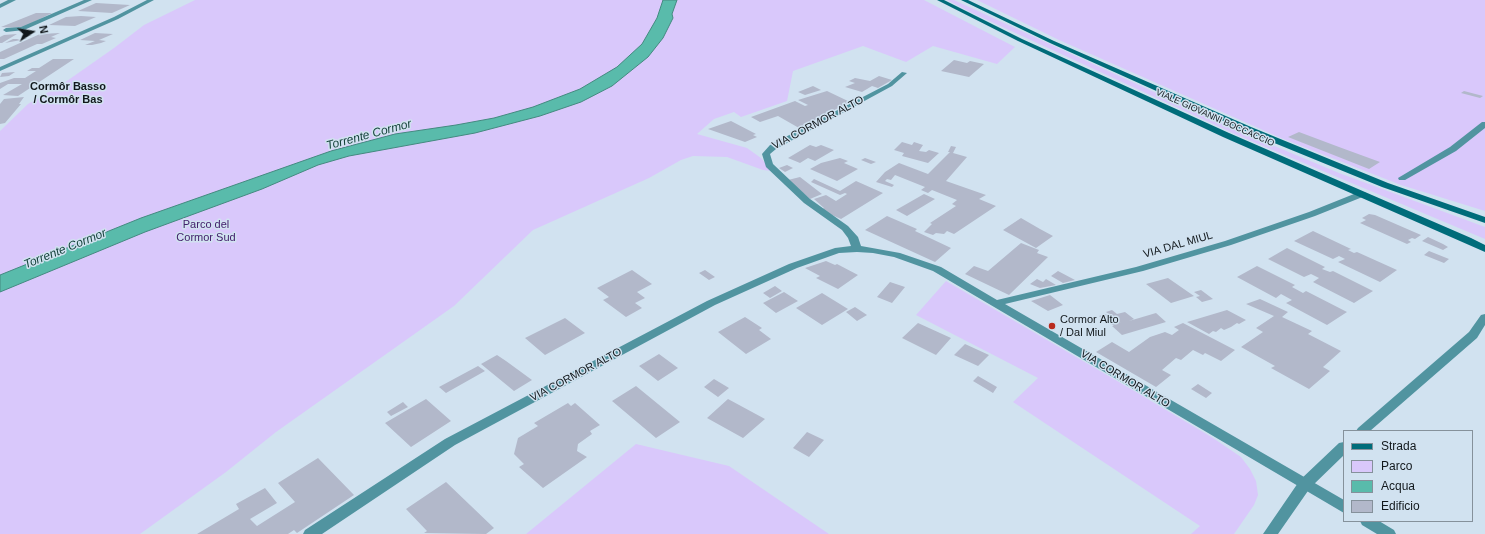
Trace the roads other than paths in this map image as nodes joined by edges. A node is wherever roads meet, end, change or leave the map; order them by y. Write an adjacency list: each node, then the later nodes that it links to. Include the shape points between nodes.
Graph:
1 (13, 0): 7 (street)
2 (89, 0): 9 (street, via 22,29)
3 (98, 0): 8 (street)
4 (151, 0): 10 (street, via 116,18)
5 (940, 0): 14 (main road, VIALE GIOVANNI BOCCACCIO, via 1020,40 1226,135)
6 (964, 0): 15 (main road, VIALE GIOVANNI BOCCACCIO, via 1255,132 1385,185)
7 (0, 6)
8 (75, 10)
9 (6, 30)
10 (0, 68)
11 (904, 73): 16 (street, VIA CORMOR ALTO, via 890,85 773,147 766,154 769,165 807,201 845,228 853,237)
12 (1485, 124): 13 (street, via 1453,149)
13 (1402, 178)
14 (1362, 194): 17 (main road, VIALE GIOVANNI BOCCACCIO, via 1468,240); 18 (street, VIA DAL MIUL, via 1312,214 1139,269)
15 (1485, 220)
16 (857, 249): 18 (street, VIA CORMOR ALTO, via 897,255 937,269); 27 (street, VIA CORMOR ALTO, via 838,250 794,266 711,303 450,442)
17 (1485, 250)
18 (997, 303): 24 (street, VIA CORMOR ALTO)
19 (1485, 317): 21 (street)
20 (1485, 332): 21 (street)
21 (1473, 335): 22 (street)
22 (1363, 430)
23 (1343, 448): 24 (street)
24 (1305, 484): 25 (street, VIA CORMOR ALTO); 28 (street)
25 (1343, 506)
26 (1369, 522): 29 (street)
27 (310, 534)
28 (1270, 534)
29 (1389, 534)

